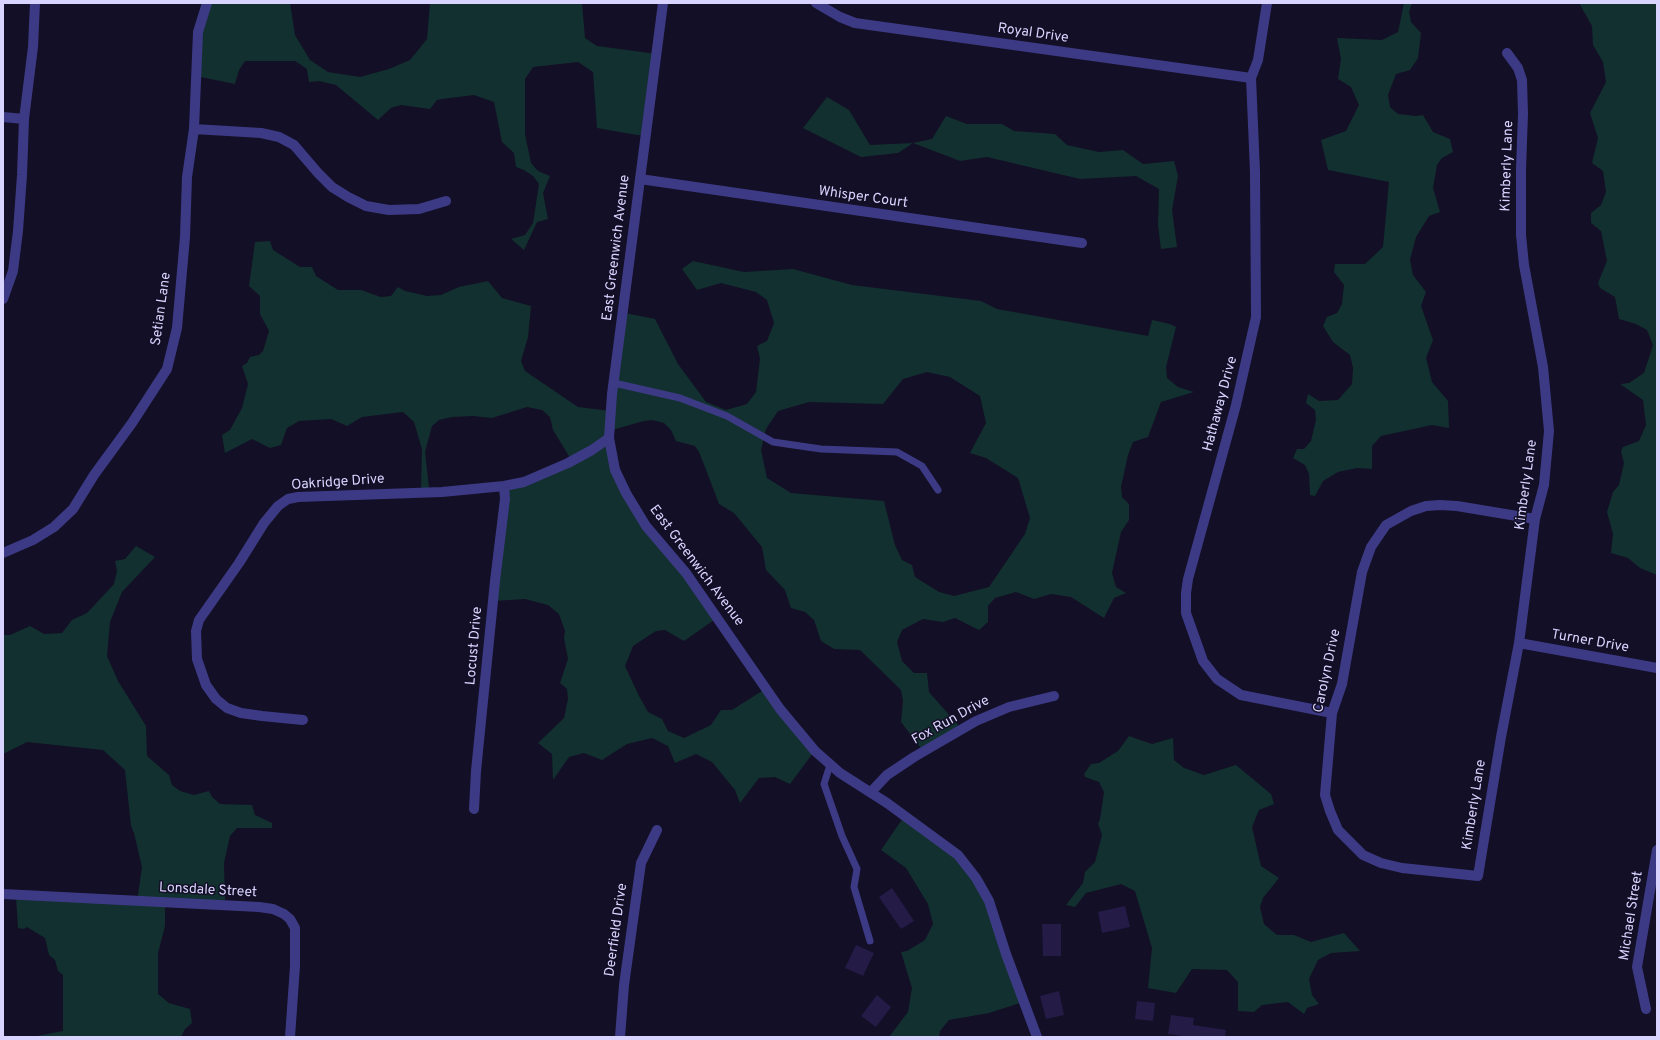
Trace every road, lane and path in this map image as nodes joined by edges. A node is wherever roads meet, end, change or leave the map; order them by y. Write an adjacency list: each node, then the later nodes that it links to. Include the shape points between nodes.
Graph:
1 (35, 3): 9 (street, via 33,47)
2 (206, 3): 10 (street, Setian Lane, via 198,32)
3 (663, 3): 11 (street, East Greenwich Avenue)
4 (816, 3): 7 (street, Royal Drive, via 855,23)
5 (1267, 3): 7 (street, Hathaway Drive, via 1258,60)
6 (1507, 54): 19 (street, Kimberly Lane, via 1518,68 1522,80 1521,235 1543,367 1549,431 1544,485)
7 (1251, 78): 24 (street, Hathaway Drive, via 1255,172 1256,317 1236,405 1188,579 1186,613 1203,661 1217,679 1241,695)
8 (3, 117): 9 (street)
9 (24, 119): 14 (street, via 18,231 13,271)
10 (194, 129): 12 (street, via 261,133 279,137 294,144 332,187 366,206 389,210 419,209); 20 (street, Setian Lane, via 187,177 177,328 167,369 73,510 54,527 33,540)
11 (640, 179): 13 (street, Whisper Court); 15 (street, East Greenwich Avenue)
12 (446, 201)
13 (1082, 243)
14 (3, 299)
15 (614, 383): 16 (street, East Greenwich Avenue); 18 (lane, via 680,398 727,416 773,442 820,449 896,452 922,466)
16 (609, 438): 17 (street, Oakridge Drive, via 568,463 524,482); 26 (street, East Greenwich Avenue, via 615,470 646,526 686,573 780,709)
17 (504, 486): 25 (street, Oakridge Drive, via 442,492 298,497 288,499 278,506 199,620 196,631 197,659 206,684 216,699 227,708 241,713); 28 (street, Locust Drive, via 505,499 494,582)
18 (938, 490)
19 (1535, 518): 21 (street, Kimberly Lane); 24 (street, Carolyn Drive, via 1440,504 1411,511 1386,525 1371,547 1364,565 1342,684)
20 (3, 553)
21 (1519, 643): 22 (street, Turner Drive); 31 (street, Kimberly Lane)
22 (1657, 668)
23 (1054, 696): 27 (street, Fox Run Drive, via 1009,707 976,721 887,775)
24 (1332, 713): 31 (street, Carolyn Drive, via 1325,795 1338,830 1363,855 1380,864)
25 (303, 720)
26 (830, 765): 27 (street, East Greenwich Avenue, via 840,774); 33 (lane, via 824,784 842,836 857,869 854,887)
27 (871, 792): 37 (street, East Greenwich Avenue, via 958,855 976,878 989,901)
28 (474, 809)
29 (657, 830): 36 (street, Deerfield Drive, via 641,863 624,985)
30 (1657, 850): 34 (street, Michael Street, via 1637,968)
31 (1478, 876)
32 (3, 894): 35 (street, Lonsdale Street, via 259,907 284,914 295,928)
33 (870, 941)
34 (1646, 1009)
35 (290, 1037)
36 (620, 1037)
37 (1037, 1037)

